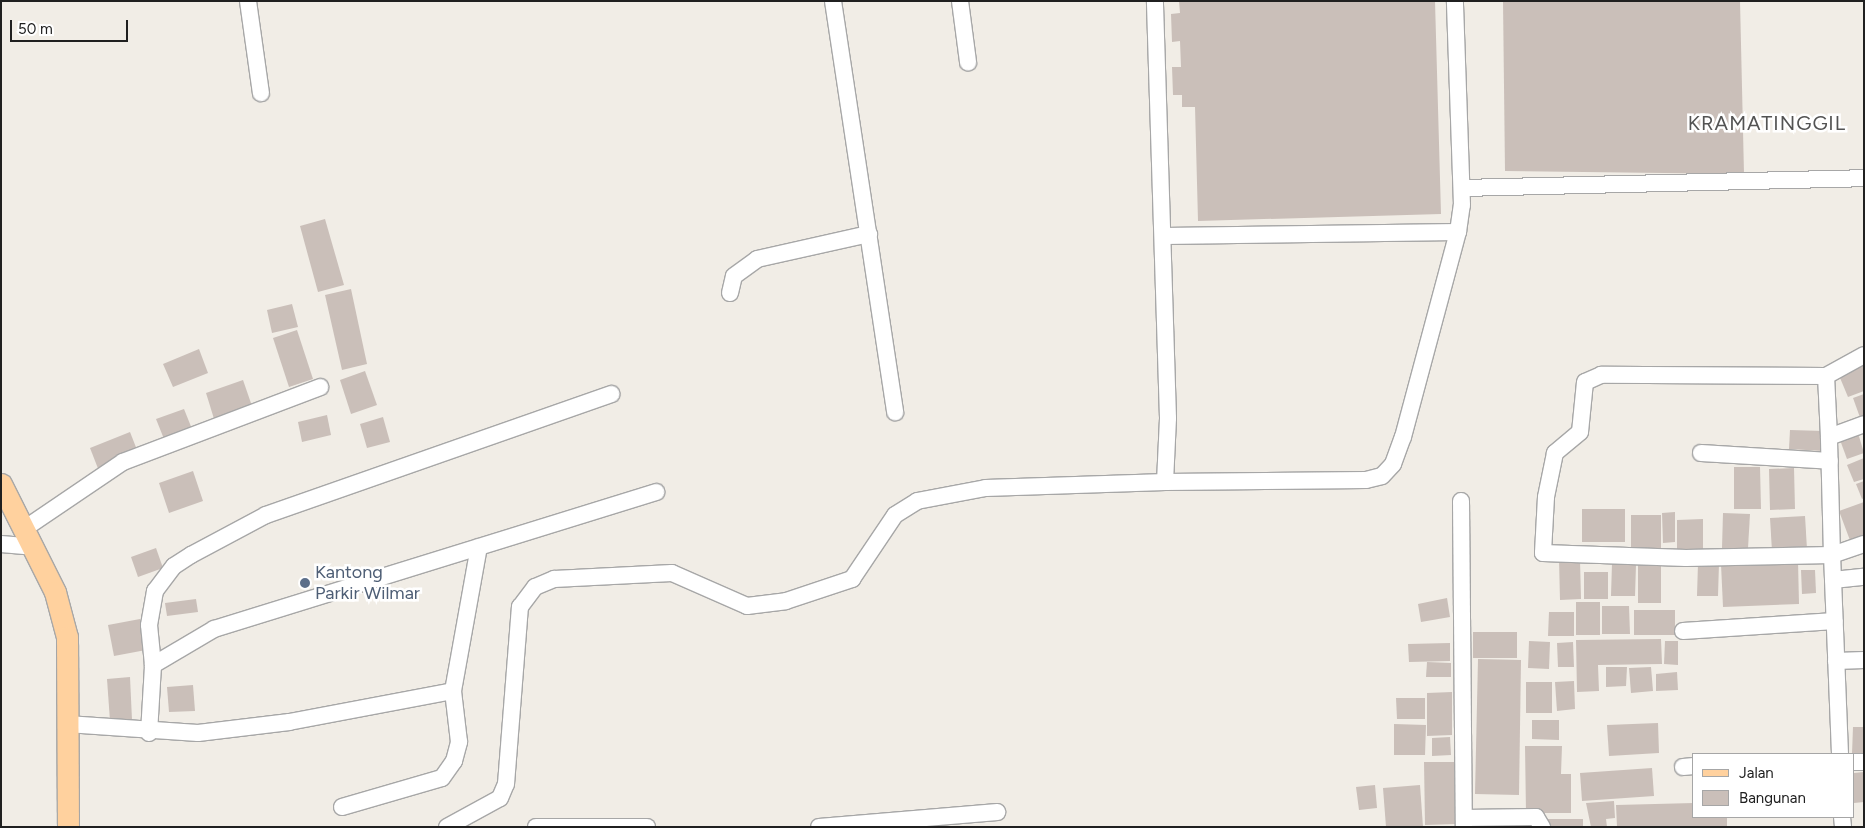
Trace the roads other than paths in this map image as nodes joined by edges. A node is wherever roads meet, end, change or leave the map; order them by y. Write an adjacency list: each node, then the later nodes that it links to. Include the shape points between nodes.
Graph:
1 (248, 1): 7 (street)
2 (834, 1): 11 (street)
3 (960, 1): 6 (street)
4 (1155, 1): 12 (street)
5 (1455, 1): 9 (street)
6 (968, 62)
7 (261, 93)
8 (1864, 178): 9 (street)
9 (1462, 188): 10 (street)
10 (1458, 232): 12 (street); 23 (street, via 1403,437 1393,464 1382,476 1366,480)
11 (869, 234): 13 (street, via 757,259 734,276); 18 (street)
12 (1164, 236): 23 (street, via 1168,418)
13 (730, 293)
14 (1864, 355): 15 (street)
15 (1826, 376): 20 (street); 31 (street, via 1591,377 1582,388 1580,432 1555,453 1542,548 1548,556)
16 (320, 387): 27 (street, via 122,462)
17 (611, 394): 38 (street, via 266,515 174,566 155,591 149,625)
18 (895, 412)
19 (1864, 424): 20 (street)
20 (1830, 437): 22 (street)
21 (1701, 453): 22 (street)
22 (1830, 461): 31 (street)
23 (1165, 482): 47 (street, via 986,488 917,501 895,515 852,579 786,601 747,606 672,573 554,579 535,587 520,607 506,784 500,798)
24 (1, 484): 27 (main road)
25 (656, 492): 30 (street)
26 (1461, 501): 45 (street)
27 (28, 538): 28 (street); 40 (main road, via 55,592 67,637)
28 (1, 544)
29 (1864, 544): 31 (street)
30 (479, 547): 38 (street, via 214,630); 39 (street)
31 (1832, 555): 33 (street)
32 (1864, 577): 33 (street)
33 (1833, 580): 34 (street)
34 (1835, 621): 35 (street); 37 (street)
35 (1682, 631)
36 (1864, 660): 37 (street)
37 (1836, 661): 42 (street)
38 (153, 665): 41 (street)
39 (453, 691): 41 (street, via 289,722 198,732); 43 (street, via 459,742 454,761 442,778)
40 (68, 724): 41 (street); 46 (main road)
41 (149, 733)
42 (1840, 753)
43 (342, 807)
44 (997, 812): 50 (street)
45 (1464, 822): 51 (street, via 1536,817)
46 (68, 827)
47 (447, 827)
48 (536, 827): 49 (street)
49 (647, 827)
50 (819, 827)
51 (1542, 827)

